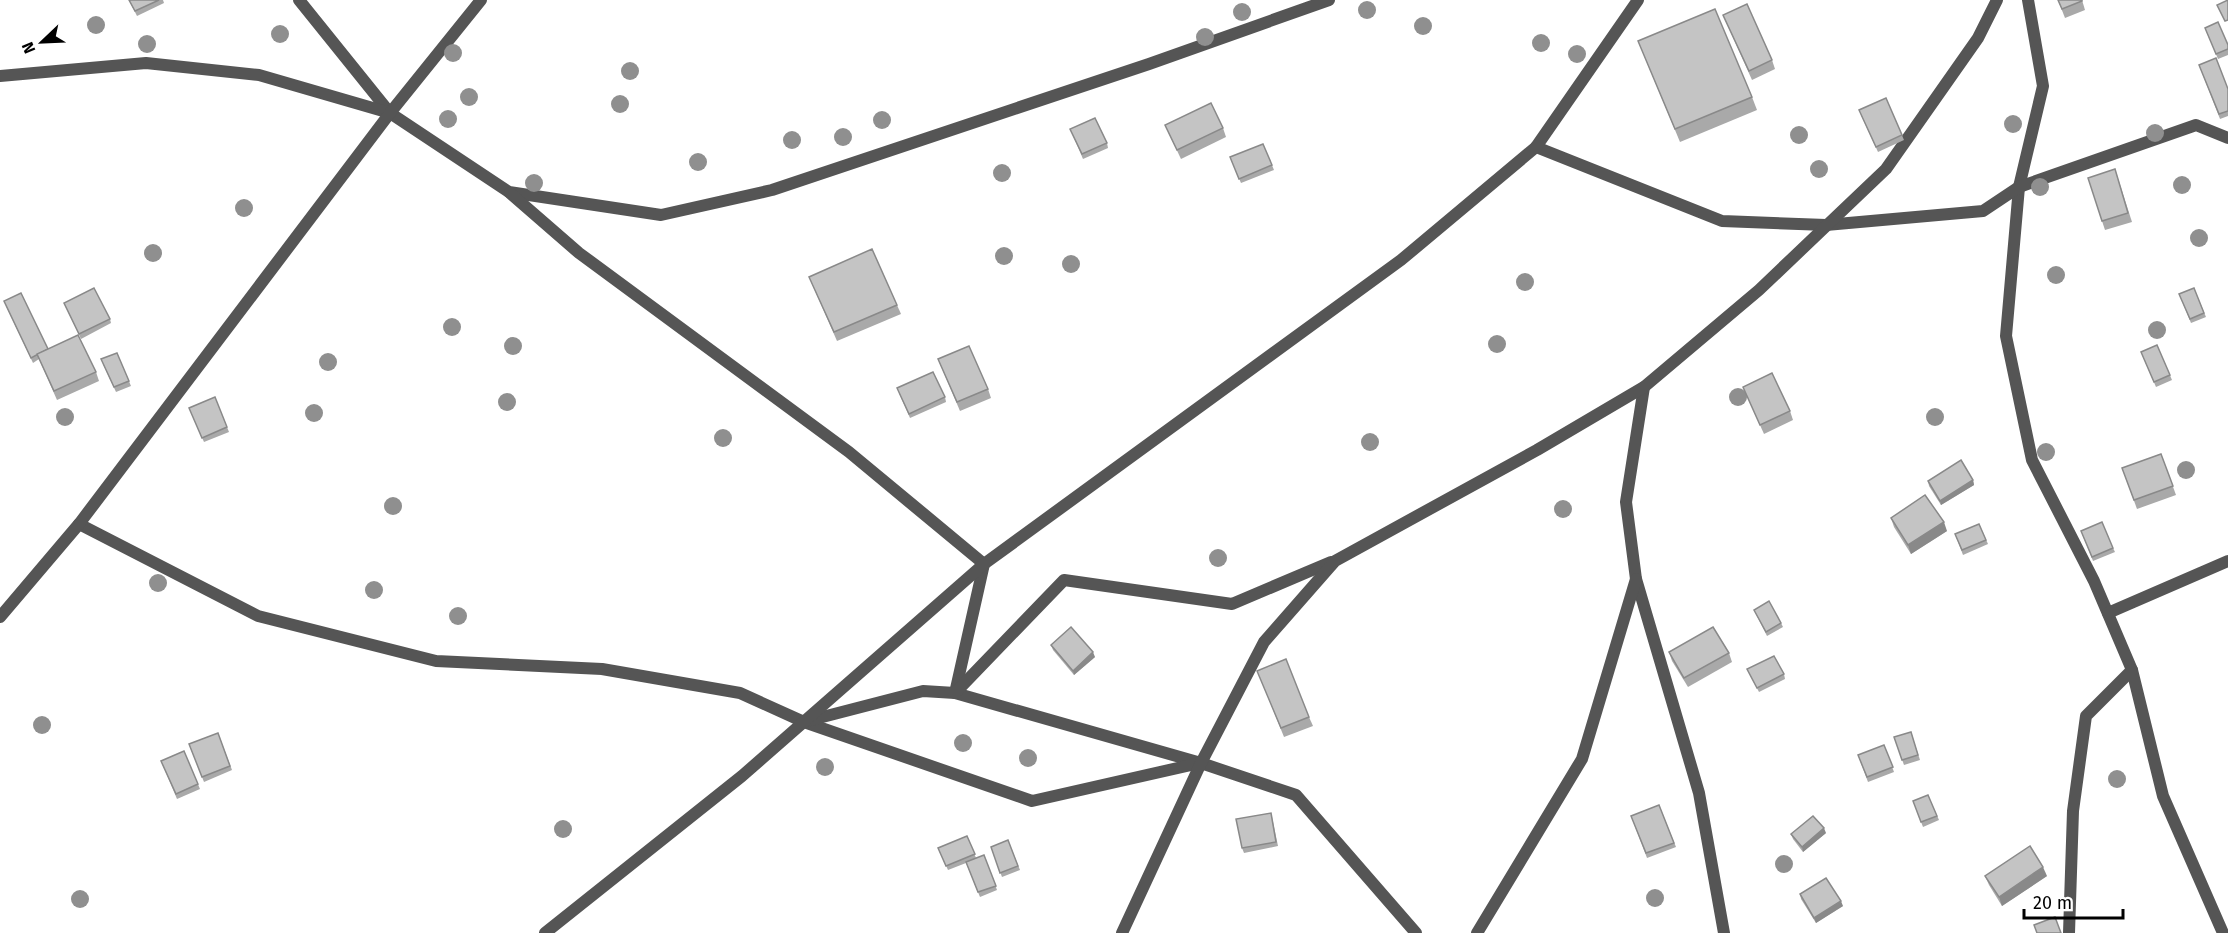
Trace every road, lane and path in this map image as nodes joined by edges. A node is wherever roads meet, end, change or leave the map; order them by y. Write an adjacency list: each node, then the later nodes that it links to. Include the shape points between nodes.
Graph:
1 (299, 0): 8 (street)
2 (481, 0): 8 (street)
3 (1329, 0): 12 (street, via 771,190 661,215)
4 (1638, 0): 10 (street)
5 (1997, 0): 13 (street, via 1978,38 1886,169)
6 (2028, 0): 11 (street, via 2043,87)
7 (0, 76): 8 (street, via 146,63 259,75)
8 (390, 113): 12 (street); 15 (street)
9 (2228, 138): 11 (street, via 2196,125)
10 (1536, 147): 13 (street, via 1722,222); 18 (street, via 1401,260)
11 (2019, 187): 13 (street, via 1983,211); 20 (street, via 2006,336 2032,460)
12 (509, 192): 18 (street, via 579,253 849,452)
13 (1827, 225): 14 (street)
14 (1644, 387): 16 (street); 19 (street, via 1626,502)
15 (79, 524): 21 (street); 24 (street, via 258,616 436,661 602,669 740,693)
16 (1335, 561): 23 (street, via 1232,604 1064,580); 25 (street, via 1264,642)
17 (2228, 561): 20 (street)
18 (984, 564): 23 (street); 24 (street)
19 (1636, 579): 29 (street, via 1582,759); 30 (street, via 1699,794)
20 (2108, 613): 22 (street)
21 (0, 617)
22 (2132, 670): 31 (street, via 2086,716 2073,811); 32 (street, via 2163,796)
23 (955, 693): 24 (street, via 923,691); 25 (street)
24 (804, 722): 25 (street, via 1032,801); 26 (street)
25 (1201, 763): 27 (street); 28 (street, via 1296,795)
26 (545, 933)
27 (1122, 933)
28 (1416, 933)
29 (1477, 933)
30 (1724, 933)
31 (2069, 933)
32 (2223, 933)

